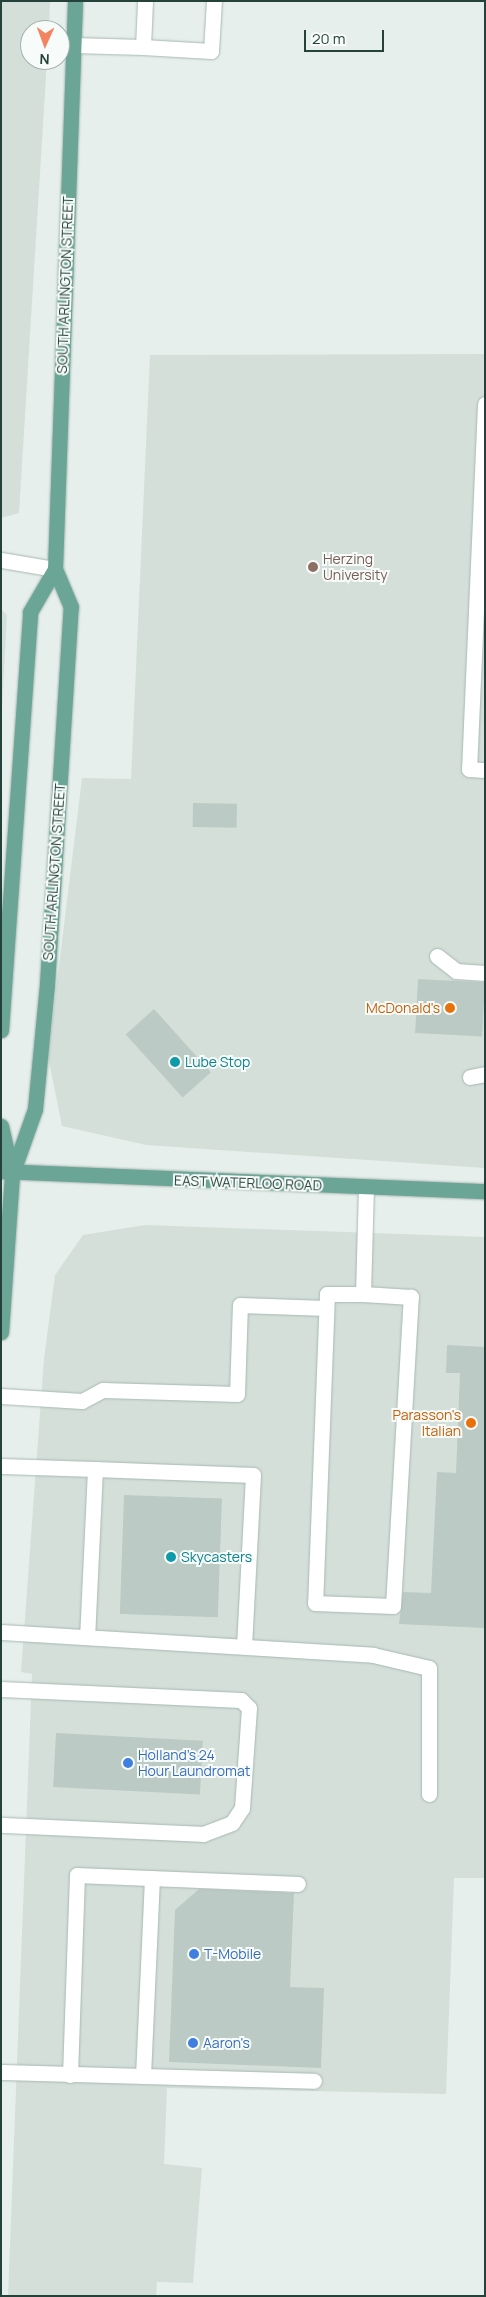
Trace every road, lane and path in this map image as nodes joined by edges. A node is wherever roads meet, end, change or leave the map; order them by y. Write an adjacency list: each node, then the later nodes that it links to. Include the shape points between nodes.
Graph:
1 (75, 1): 4 (main road, SOUTH ARLINGTON STREET)
2 (145, 1): 5 (street)
3 (214, 1): 5 (street, via 212,51)
4 (73, 45): 5 (street); 8 (main road, SOUTH ARLINGTON STREET)
5 (143, 47)
6 (485, 404): 9 (street, via 469,770)
7 (1, 560): 8 (street)
8 (55, 569): 12 (main road, SOUTH ARLINGTON STREET, via 30,612); 14 (main road, SOUTH ARLINGTON STREET, via 71,607 47,984 35,1109)
9 (485, 770)
10 (437, 956): 11 (street, via 456,971)
11 (485, 973)
12 (1, 1030)
13 (1, 1126): 14 (main road, SOUTH ARLINGTON STREET)
14 (5, 1174): 15 (main road, EAST WATERLOO ROAD); 19 (main road, SOUTH ARLINGTON STREET)
15 (366, 1187): 16 (main road, EAST WATERLOO ROAD); 17 (street)
16 (485, 1191)
17 (363, 1294): 18 (street, via 327,1294); 18 (street, via 411,1297 393,1606 316,1603)
18 (326, 1308): 20 (street, via 240,1305 237,1394 104,1390 82,1401)
19 (1, 1332)
20 (1, 1396)
21 (1, 1466): 22 (street)
22 (95, 1469): 24 (street); 25 (street, via 253,1475)
23 (1, 1632): 24 (street)
24 (88, 1637): 25 (street)
25 (244, 1645): 27 (street, via 373,1655 429,1668)
26 (1, 1689): 28 (street, via 241,1700 249,1708 242,1808 232,1823 203,1834)
27 (428, 1794)
28 (1, 1825)
29 (152, 1878): 30 (street); 32 (street, via 77,1875); 33 (street)
30 (298, 1884)
31 (1, 2072): 32 (street)
32 (70, 2075): 33 (street)
33 (143, 2076): 34 (street)
34 (314, 2081)

